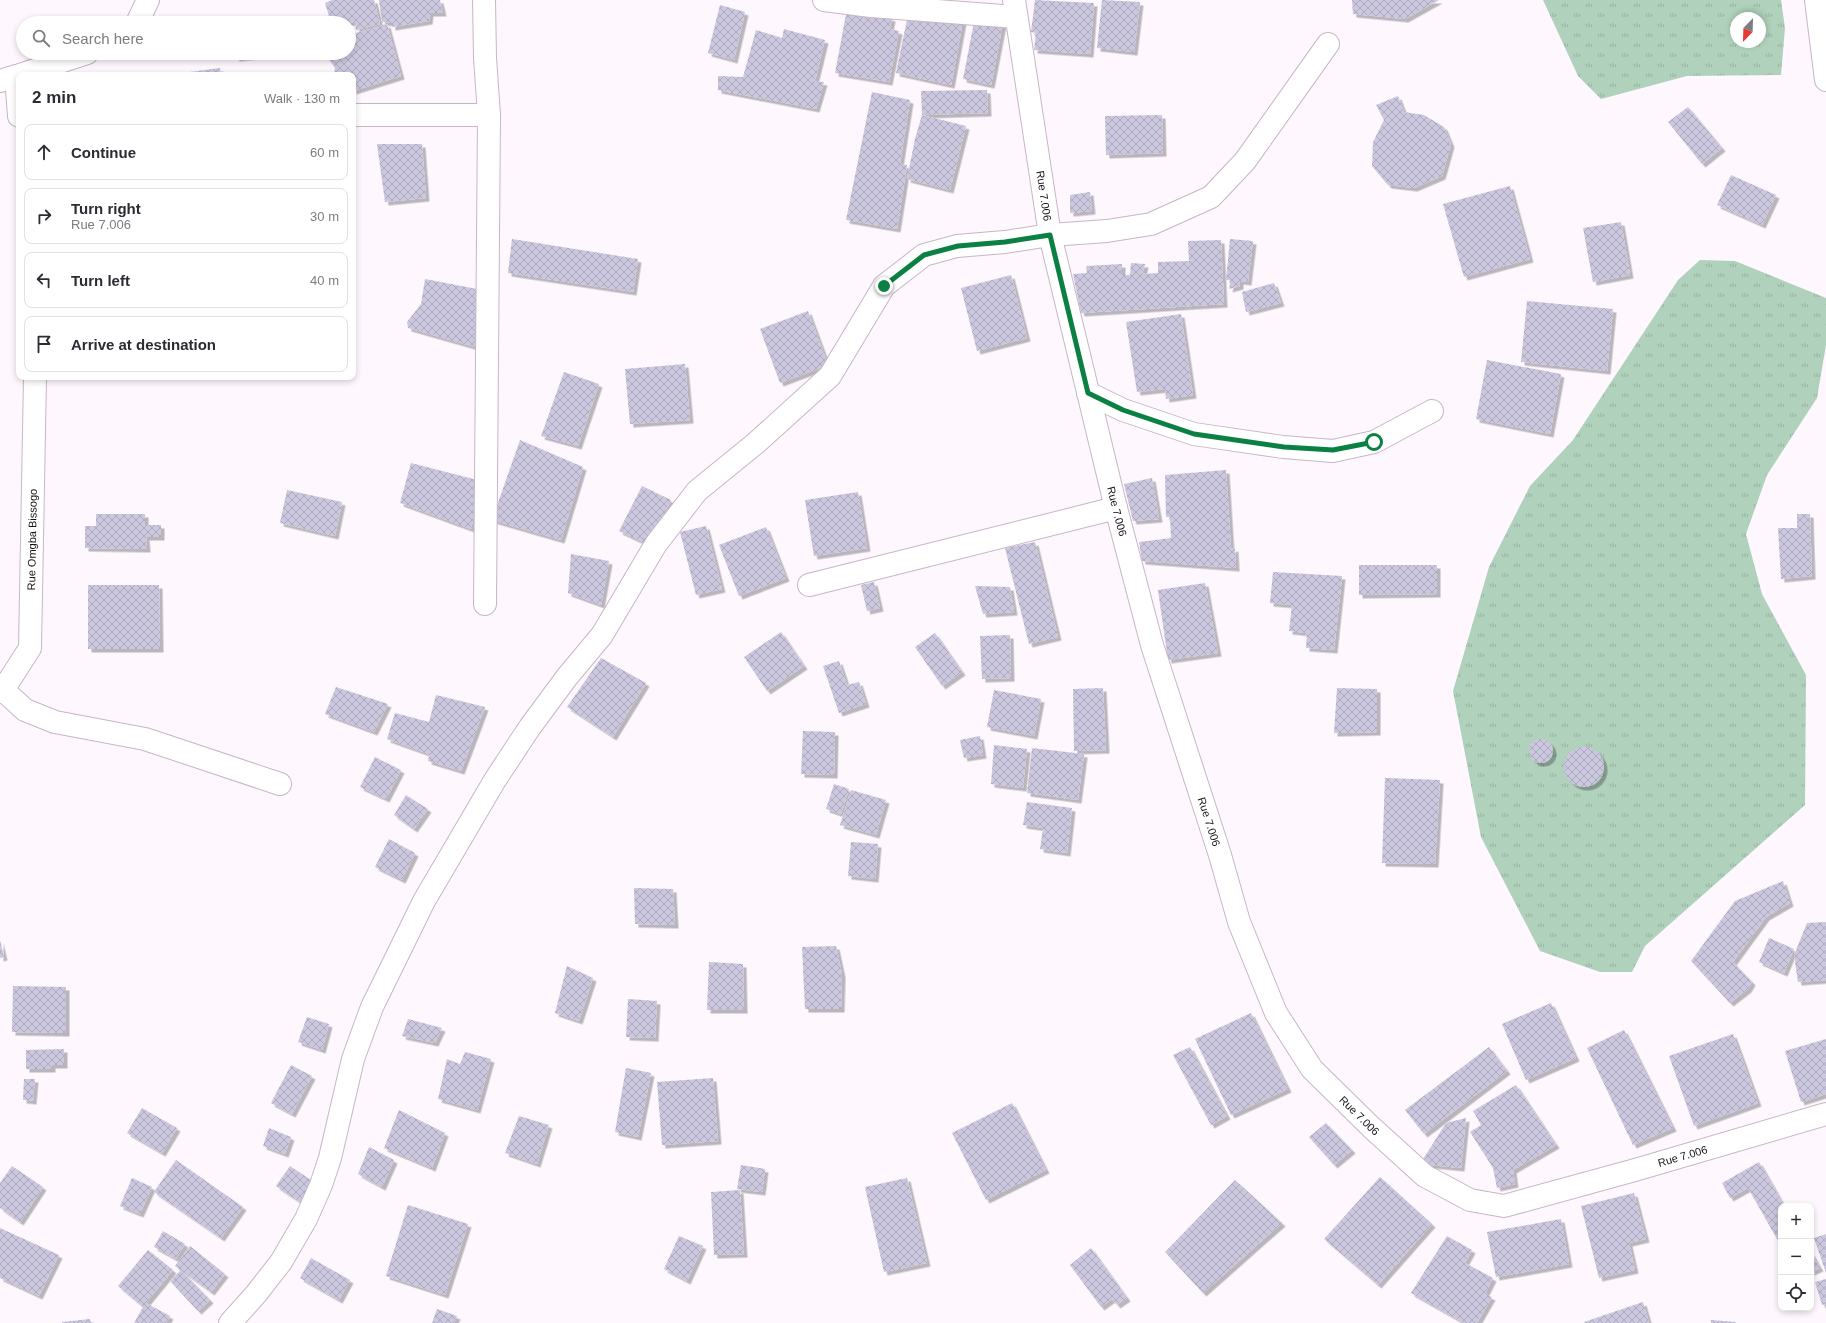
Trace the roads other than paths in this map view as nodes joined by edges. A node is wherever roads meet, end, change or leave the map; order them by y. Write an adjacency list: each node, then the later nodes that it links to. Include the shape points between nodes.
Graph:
1 (148, 0): 6 (street)
2 (484, 0): 14 (street)
3 (824, 0): 5 (street, via 872,6)
4 (1816, 0): 11 (street)
5 (1015, 8): 15 (street, Rue 7.006)
6 (140, 16)
7 (1328, 44): 15 (street, via 1245,161 1211,197 1151,224 1107,231)
8 (66, 60): 9 (street)
9 (29, 72)
10 (14, 77): 12 (street)
11 (1826, 80)
12 (16, 93)
13 (356, 115): 14 (street)
14 (489, 115): 21 (street)
15 (1050, 235): 17 (street, Rue 7.006); 25 (street, via 958,246 924,255 890,281 884,286 830,376 756,443 697,491 656,544 602,635 530,727 495,780 424,901 372,1007 353,1059 330,1158 306,1219 281,1262)
16 (35, 380): 22 (street, Rue Omgba Bissogo, via 30,648)
17 (1088, 393): 18 (street, via 1123,410 1194,434 1284,447 1333,450 1374,442); 19 (street, Rue 7.006)
18 (1432, 411)
19 (1116, 508): 20 (street); 24 (street, Rue 7.006, via 1152,645 1239,922 1276,1013 1312,1069 1370,1127 1425,1176 1470,1200 1504,1206)
20 (809, 585)
21 (485, 604)
22 (2, 691): 23 (street, via 25,710 54,722 145,738)
23 (280, 784)
24 (1826, 1114)
25 (230, 1323)

